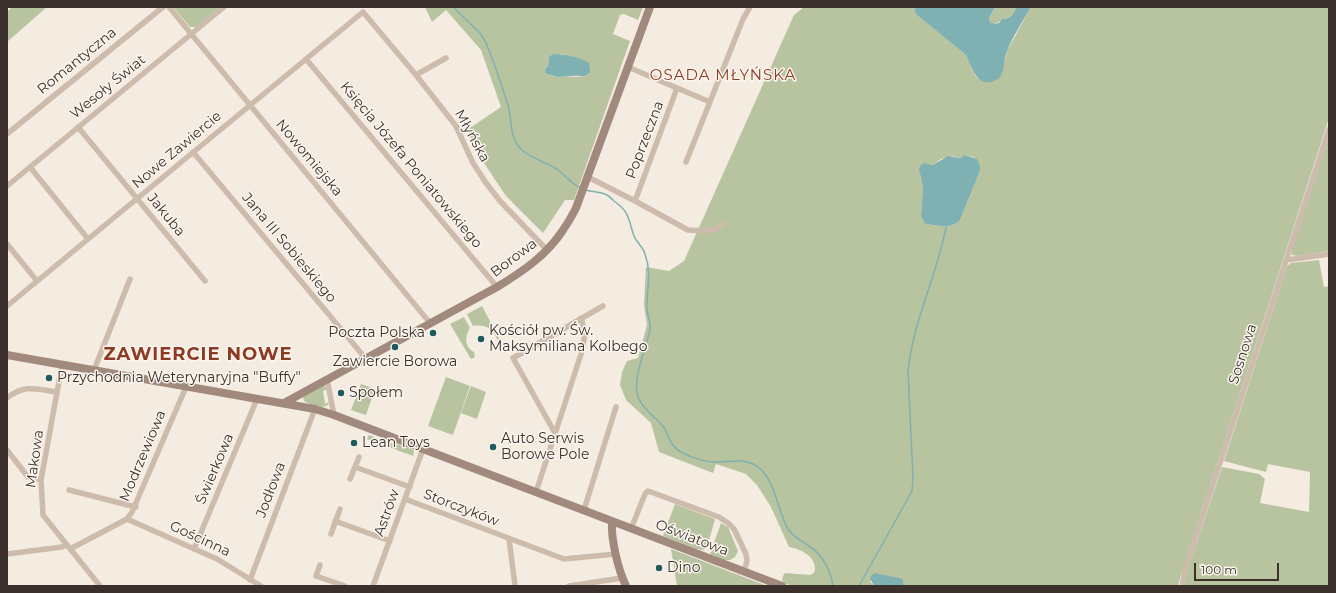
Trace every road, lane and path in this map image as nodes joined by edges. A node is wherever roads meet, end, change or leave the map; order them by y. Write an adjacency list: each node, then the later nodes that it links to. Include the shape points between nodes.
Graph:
1 (163, 7): 17 (street, Romantyczna)
2 (169, 7): 7 (street, Nowomiejska)
3 (224, 7): 7 (street, Wesoły Świat)
4 (650, 7): 10 (street, Borowa)
5 (750, 7): 13 (street)
6 (363, 12): 9 (street, Nowe Zawiercie); 11 (street, Młyńska)
7 (192, 34): 14 (street, Nowomiejska); 15 (street, Wesoły Świat)
8 (446, 58): 11 (street)
9 (306, 59): 14 (street, Nowe Zawiercie); 34 (street, Księcia Józefa Poniatowskiego)
10 (628, 67): 12 (street, Poprzeczna); 21 (street, Borowa)
11 (416, 75): 28 (street, Młyńska, via 456,126 473,163 500,202)
12 (678, 88): 13 (street); 24 (street, Poprzeczna)
13 (710, 102): 19 (street)
14 (250, 105): 18 (street, Nowe Zawiercie); 38 (street, Nowomiejska)
15 (78, 127): 20 (street, Wesoły Świat); 23 (street, Jakuba)
16 (1329, 129): 30 (street, Sosnowa)
17 (7, 134)
18 (193, 152): 23 (street, Nowe Zawiercie); 40 (street, Jana III Sobieskiego)
19 (686, 162)
20 (30, 167): 22 (street, Wesoły Świat); 26 (street)
21 (587, 180): 24 (street, Poprzeczna); 28 (street, Borowa, via 563,232)
22 (7, 186)
23 (137, 199): 26 (street, Nowe Zawiercie); 33 (street, Jakuba)
24 (635, 201): 25 (street, via 688,230 706,232)
25 (723, 224)
26 (88, 239): 32 (street, Nowe Zawiercie)
27 (7, 244): 32 (street)
28 (547, 250): 34 (street, Borowa, via 527,268)
29 (1329, 254): 30 (street)
30 (1287, 260): 89 (street, Sosnowa, via 1185,570)
31 (130, 279): 42 (street)
32 (37, 281): 35 (street, Nowe Zawiercie)
33 (205, 282)
34 (497, 287): 38 (street, Borowa)
35 (7, 306)
36 (603, 306): 37 (street)
37 (581, 318): 52 (street, via 585,333 582,351); 52 (street, via 513,358)
38 (430, 323): 40 (street, Borowa)
39 (7, 355): 41 (street, Oświatowa)
40 (366, 359): 43 (street, Borowa)
41 (62, 364): 42 (street, Oświatowa); 45 (street, Makowa)
42 (94, 370): 44 (street, Oświatowa)
43 (327, 379): 48 (street, Borowa); 51 (street)
44 (186, 387): 47 (street, Oświatowa); 63 (street, Modrzewiowa)
45 (57, 392): 46 (street, via 26,388); 58 (street, Makowa)
46 (7, 398)
47 (257, 398): 48 (street, Oświatowa); 74 (street, Świerkowa)
48 (284, 403): 50 (street, Oświatowa)
49 (616, 407): 65 (street)
50 (315, 409): 51 (street, Oświatowa); 79 (street, Jodłowa)
51 (334, 414): 53 (street, Oświatowa)
52 (555, 433): 61 (street)
53 (423, 449): 59 (street, Astrów); 61 (street, Oświatowa)
54 (7, 450): 58 (street, via 28,477)
55 (359, 457): 56 (street)
56 (355, 467): 57 (street); 59 (street)
57 (350, 479)
58 (41, 480): 73 (street, Makowa, via 43,515)
59 (410, 487): 62 (street, Astrów)
60 (69, 490): 63 (street)
61 (536, 492): 65 (street, Oświatowa)
62 (405, 499): 71 (street, Storczyków); 72 (street, Astrów)
63 (136, 507): 66 (street, Modrzewiowa)
64 (340, 509): 67 (street)
65 (584, 510): 68 (street, Oświatowa)
66 (126, 519): 73 (street, Modrzewiowa); 74 (street, Gościnna)
67 (335, 521): 70 (street); 72 (street)
68 (612, 522): 69 (street, Oświatowa); 76 (street)
69 (631, 529): 78 (street, Oświatowa); 78 (street, Oświatowa, via 648,492 719,517 731,526 746,554)
70 (331, 534)
71 (509, 539): 76 (street, Storczyków, via 564,559); 85 (street, Storczyków)
72 (390, 541): 84 (street, Astrów)
73 (68, 547): 75 (street, Modrzewiowa); 81 (street, Makowa)
74 (194, 549): 79 (street, Gościnna, via 221,561)
75 (7, 554)
76 (616, 554): 80 (street)
77 (320, 565): 83 (street, via 316,576)
78 (744, 571): 88 (street, Oświatowa)
79 (250, 580): 82 (street, Gościnna)
80 (622, 582): 86 (street); 87 (street)
81 (100, 586)
82 (261, 586)
83 (346, 586)
84 (373, 586)
85 (514, 586)
86 (569, 586)
87 (626, 586)
88 (782, 586)
89 (1182, 586)

